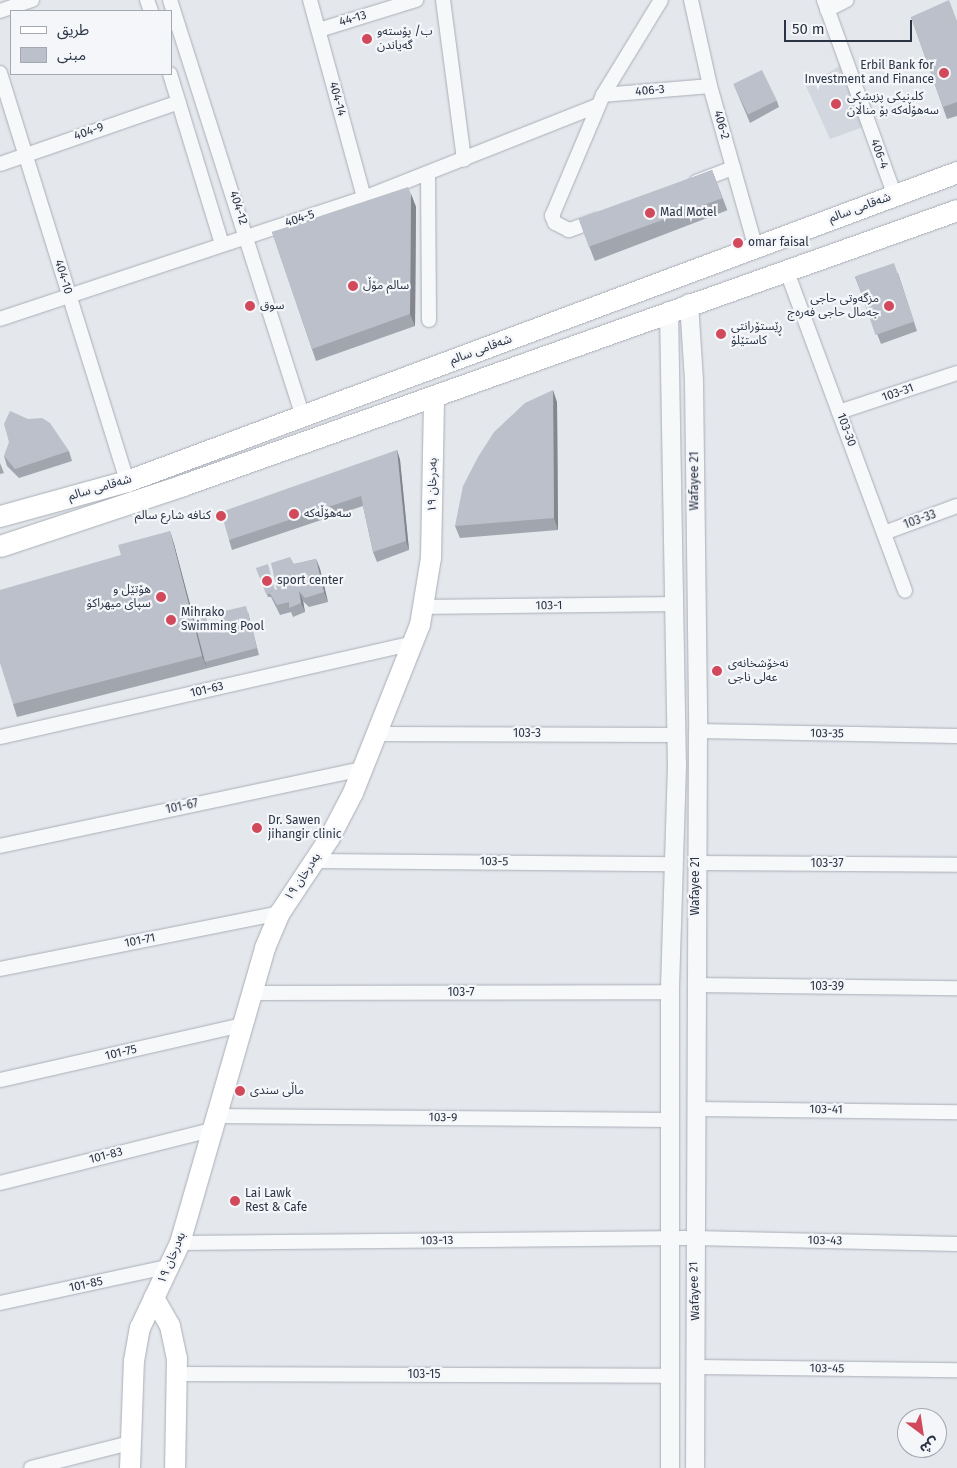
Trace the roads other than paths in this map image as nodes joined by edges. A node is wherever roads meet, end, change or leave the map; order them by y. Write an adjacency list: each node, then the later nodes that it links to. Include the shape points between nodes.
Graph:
1 (32, 0): 10 (street)
2 (170, 0): 29 (street, 404-12)
3 (310, 0): 11 (street, 404-14)
4 (416, 0): 11 (street, 44-13)
5 (442, 0): 18 (street)
6 (661, 0): 15 (street)
7 (691, 0): 14 (street, 406-2)
8 (847, 0): 9 (street)
9 (825, 5): 25 (street, 406-4)
10 (0, 11)
11 (319, 30): 26 (street, 404-14)
12 (0, 73): 17 (street, 404-10)
13 (170, 75): 16 (street)
14 (710, 86): 15 (street, 406-3); 21 (street, 406-2)
15 (599, 101): 18 (street, 404-5); 28 (street, via 553,207 556,223 569,230)
16 (179, 102): 17 (street, 404-9); 30 (street)
17 (26, 154): 19 (street, 404-9); 33 (street, 404-10)
18 (464, 160): 22 (street, 404-5)
19 (0, 164)
20 (957, 165): 23 (street)
21 (733, 168): 24 (street); 31 (street, 406-2)
22 (428, 174): 26 (street, 404-5); 37 (street)
23 (949, 175): 25 (main road, شەقامی سالم); 27 (main road)
24 (678, 188)
25 (895, 196): 31 (main road, شەقامی سالم)
26 (364, 198): 29 (street, 404-5)
27 (952, 212): 32 (main road, شەقامی سالم)
28 (615, 213)
29 (248, 236): 30 (street, 404-5); 41 (street, 404-12)
30 (222, 244): 33 (street, 404-5)
31 (756, 248): 41 (main road, شەقامی سالم)
32 (786, 269): 34 (main road, شەقامی سالم); 40 (street, 103-30)
33 (68, 295): 36 (street, 404-5); 42 (street, 404-10)
34 (689, 304): 35 (main road, شەقامی سالم); 51 (street, Wafayee 21, via 694,381)
35 (669, 311): 39 (main road, شەقامی سالم); 48 (street, Wafayee 21)
36 (0, 319)
37 (429, 320)
38 (957, 373): 40 (street, 103-31)
39 (434, 396): 46 (main road, شەقامی سالم); 49 (main road, بەدرخان ١٩, via 432,532)
40 (839, 412): 45 (street, 103-30)
41 (303, 416): 42 (main road, شەقامی سالم)
42 (127, 481): 44 (main road, شەقامی سالم)
43 (957, 506): 45 (street, 103-33)
44 (0, 516)
45 (884, 533): 47 (street, 103-30)
46 (0, 546)
47 (905, 591)
48 (673, 604): 49 (street, 103-1); 53 (street, Wafayee 21)
49 (425, 607): 50 (main road, بەدرخان ١٩)
50 (415, 642): 52 (main road, بەدرخان ١٩); 55 (street, 101-63)
51 (698, 731): 54 (street, 103-35); 59 (street, Wafayee 21)
52 (378, 734): 53 (street, 103-3); 56 (main road, بەدرخان ١٩)
53 (676, 735): 60 (street, Wafayee 21)
54 (957, 736)
55 (0, 737)
56 (363, 769): 57 (street, 101-67); 58 (main road, بەدرخان ١٩, via 342,816)
57 (0, 846)
58 (314, 861): 60 (street, 103-5); 62 (main road, بەدرخان ١٩)
59 (697, 863): 61 (street, 103-37); 64 (street, Wafayee 21)
60 (674, 864): 66 (street, Wafayee 21)
61 (957, 865)
62 (280, 913): 63 (street, 101-71); 67 (main road, بەدرخان ١٩)
63 (0, 969)
64 (696, 986): 65 (street, 103-39); 70 (street, Wafayee 21)
65 (957, 988)
66 (670, 992): 67 (street, 103-7); 72 (street, Wafayee 21)
67 (251, 993): 68 (main road, بەدرخان ١٩)
68 (242, 1025): 69 (street, 101-75); 73 (main road, بەدرخان ١٩)
69 (0, 1080)
70 (695, 1108): 71 (street, 103-41); 76 (street, Wafayee 21)
71 (957, 1112)
72 (670, 1120): 73 (street, 103-9); 75 (street, Wafayee 21)
73 (213, 1123): 74 (street, 101-83); 77 (main road, بەدرخان ١٩)
74 (0, 1183)
75 (669, 1238): 76 (street, 103-13); 77 (street, 103-13); 85 (street, Wafayee 21)
76 (694, 1238): 78 (street, 103-43); 82 (street, Wafayee 21)
77 (180, 1244): 79 (main road, بەدرخان ١٩)
78 (957, 1244)
79 (171, 1266): 80 (main road, بەدرخان ١٩); 81 (street, 101-85)
80 (154, 1298): 84 (main road, بەدرخان ١٩, via 170,1326); 86 (main road, بەدرخان ١٩, via 136,1344)
81 (0, 1303)
82 (698, 1367): 83 (street, 103-45); 91 (street, Wafayee 21)
83 (957, 1370)
84 (177, 1374): 85 (street, 103-15); 89 (main road, بەدرخان ١٩)
85 (671, 1376): 90 (street, Wafayee 21)
86 (130, 1443): 87 (street); 88 (main road, بەدرخان ١٩)
87 (31, 1468)
88 (130, 1468)
89 (175, 1468)
90 (670, 1468)
91 (695, 1468)

